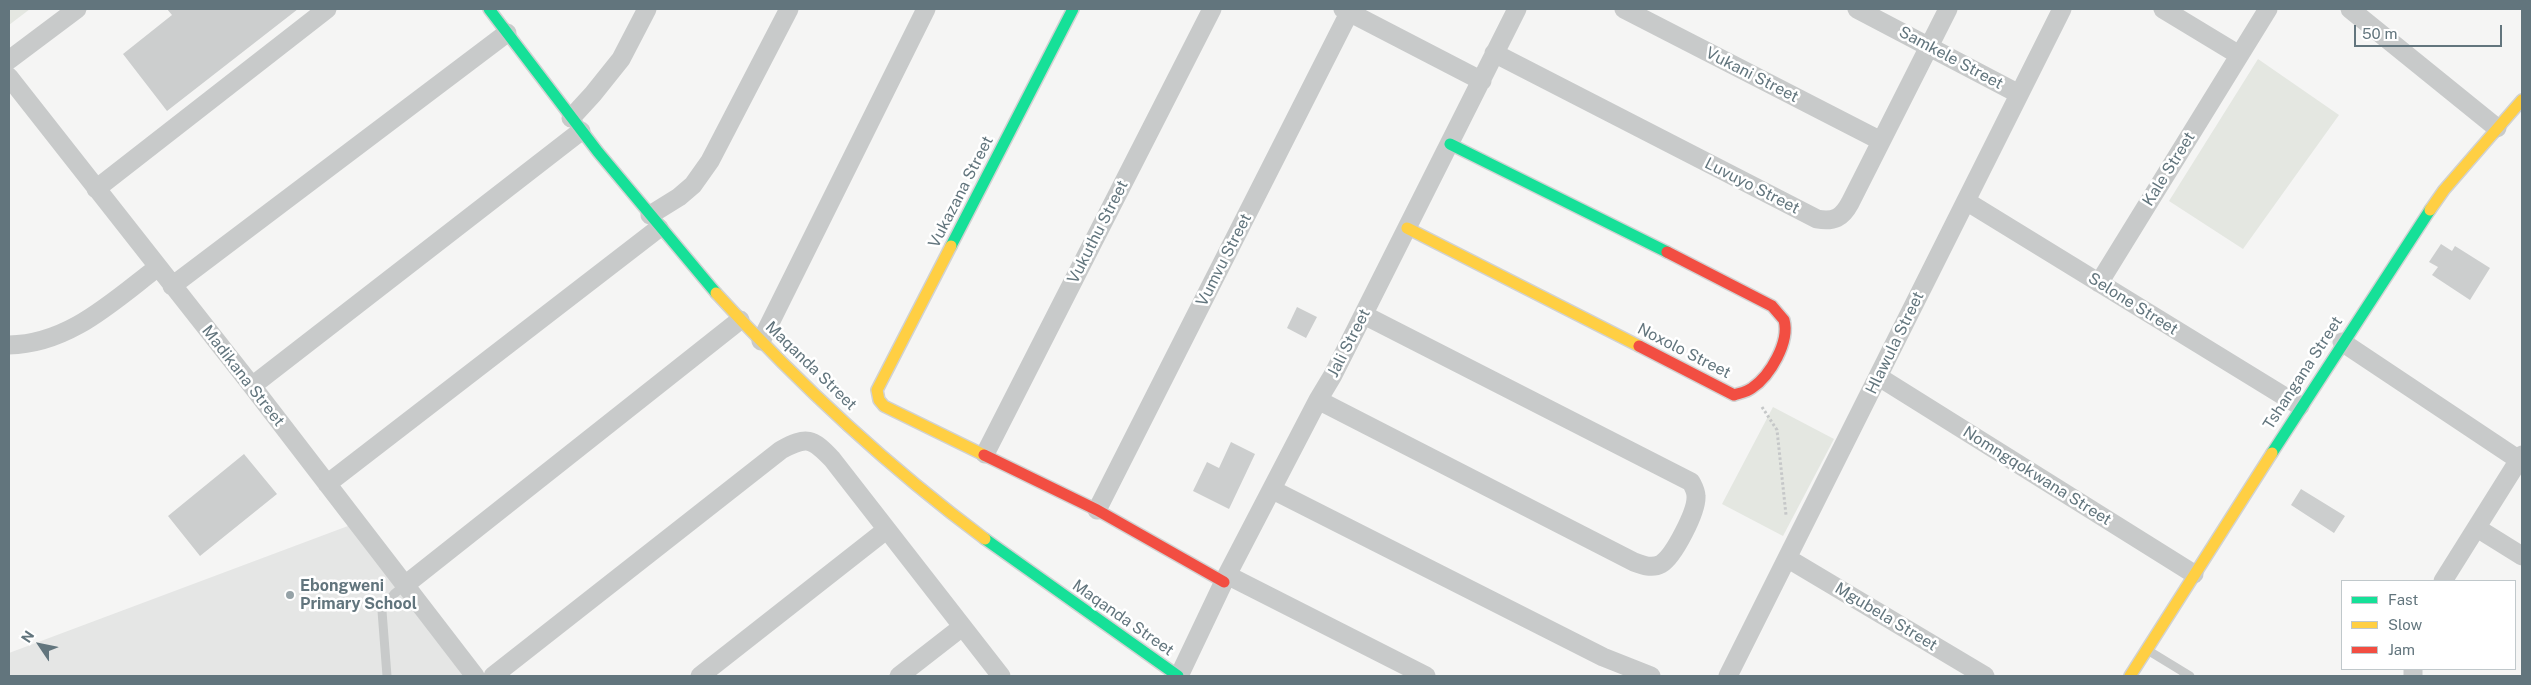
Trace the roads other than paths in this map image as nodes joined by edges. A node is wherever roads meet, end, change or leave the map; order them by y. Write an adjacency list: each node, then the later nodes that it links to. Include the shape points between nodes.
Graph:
1 (77, 9): 21 (street)
2 (327, 9): 30 (street)
3 (647, 9): 26 (street, via 621,59 593,94)
4 (789, 9): 32 (street, via 710,161 693,184)
5 (926, 9): 39 (street)
6 (1073, 9): 46 (street, Vukazana Street, via 877,390 884,406)
7 (1212, 9): 46 (street, Vukuthu Street)
8 (1517, 9): 19 (street, Jali Street)
9 (1624, 9): 28 (street, Vukani Street)
10 (1857, 9): 18 (street, Samkele Street)
11 (1948, 9): 18 (street, Luvuyo Street)
12 (2062, 9): 24 (street, Hlawula Street)
13 (2163, 9): 20 (street)
14 (2268, 9): 20 (street, Kale Street)
15 (2350, 9): 27 (street)
16 (1347, 10): 23 (street); 50 (street, Vumvu Street)
17 (500, 17): 26 (street, Maqanda Street); 36 (street)
18 (1929, 46): 24 (street, Samkele Street); 28 (street, Luvuyo Street)
19 (1494, 53): 23 (street, Jali Street); 28 (street, Luvuyo Street, via 1817,219 1834,220 1845,212)
20 (2239, 56): 35 (street, Kale Street)
21 (9, 60)
22 (9, 77): 30 (street, Madikana Street)
23 (1482, 80): 29 (street, Jali Street)
24 (2019, 94): 31 (street, Hlawula Street)
25 (2522, 100): 27 (street, Tshangana Street)
26 (576, 124): 32 (street, Maqanda Street); 43 (street)
27 (2497, 128): 40 (street, Tshangana Street, via 2444,190)
28 (1881, 141)
29 (1450, 144): 33 (street, Jali Street); 33 (street, Noxolo Street, via 1753,295 1777,309 1785,324 1784,338 1765,374 1751,388 1734,395)
30 (96, 188): 34 (street, Madikana Street)
31 (1966, 201): 35 (street, Selone Street); 42 (street, Hlawula Street)
32 (654, 222): 38 (street, Maqanda Street); 48 (street)
33 (1407, 228): 37 (street, Jali Street)
34 (158, 267): 36 (street, Madikana Street); 41 (street, via 62,335 26,345)
35 (2099, 283): 45 (street, Selone Street)
36 (172, 286): 43 (street, Madikana Street)
37 (1364, 315): 44 (street, Jali Street); 44 (street, via 1691,482 1696,491 1695,507 1676,545 1660,565 1653,567 1634,562)
38 (740, 320): 39 (street, Maqanda Street); 58 (street)
39 (762, 341): 68 (street, Maqanda Street, via 800,382 927,493 1021,566)
40 (2342, 342): 45 (street, Tshangana Street); 47 (street)
41 (9, 345)
42 (1879, 377): 54 (street, Hlawula Street); 55 (street, Nomngqokwana Street)
43 (252, 386): 48 (street, Madikana Street)
44 (1318, 400): 49 (street, Jali Street)
45 (2300, 406): 55 (street, Tshangana Street)
46 (985, 454): 50 (street)
47 (2521, 458): 51 (street)
48 (327, 484): 58 (street, Madikana Street)
49 (1273, 490): 56 (street, Jali Street); 61 (street)
50 (1097, 510): 56 (street)
51 (2477, 528): 53 (street); 57 (street)
52 (886, 530): 59 (street); 64 (street, via 821,447 806,440 796,441); 65 (street)
53 (2522, 556)
54 (1787, 558): 72 (street, Hlawula Street); 73 (street, Mgubela Street)
55 (2194, 574): 60 (street, Tshangana Street)
56 (1226, 578): 68 (street, Jali Street); 69 (street)
57 (2444, 580)
58 (404, 584): 62 (lane, via 382,611); 63 (street, Madikana Street)
59 (962, 626): 66 (street); 67 (street)
60 (2147, 650): 74 (street, Tshangana Street); 75 (lane)
61 (1603, 657): 70 (street); 71 (street)
62 (387, 676)
63 (476, 676)
64 (493, 676)
65 (700, 676)
66 (899, 676)
67 (1001, 676)
68 (1178, 676)
69 (1426, 676)
70 (1608, 676)
71 (1652, 676)
72 (1728, 676)
73 (1985, 676)
74 (2130, 676)
75 (2190, 676)

